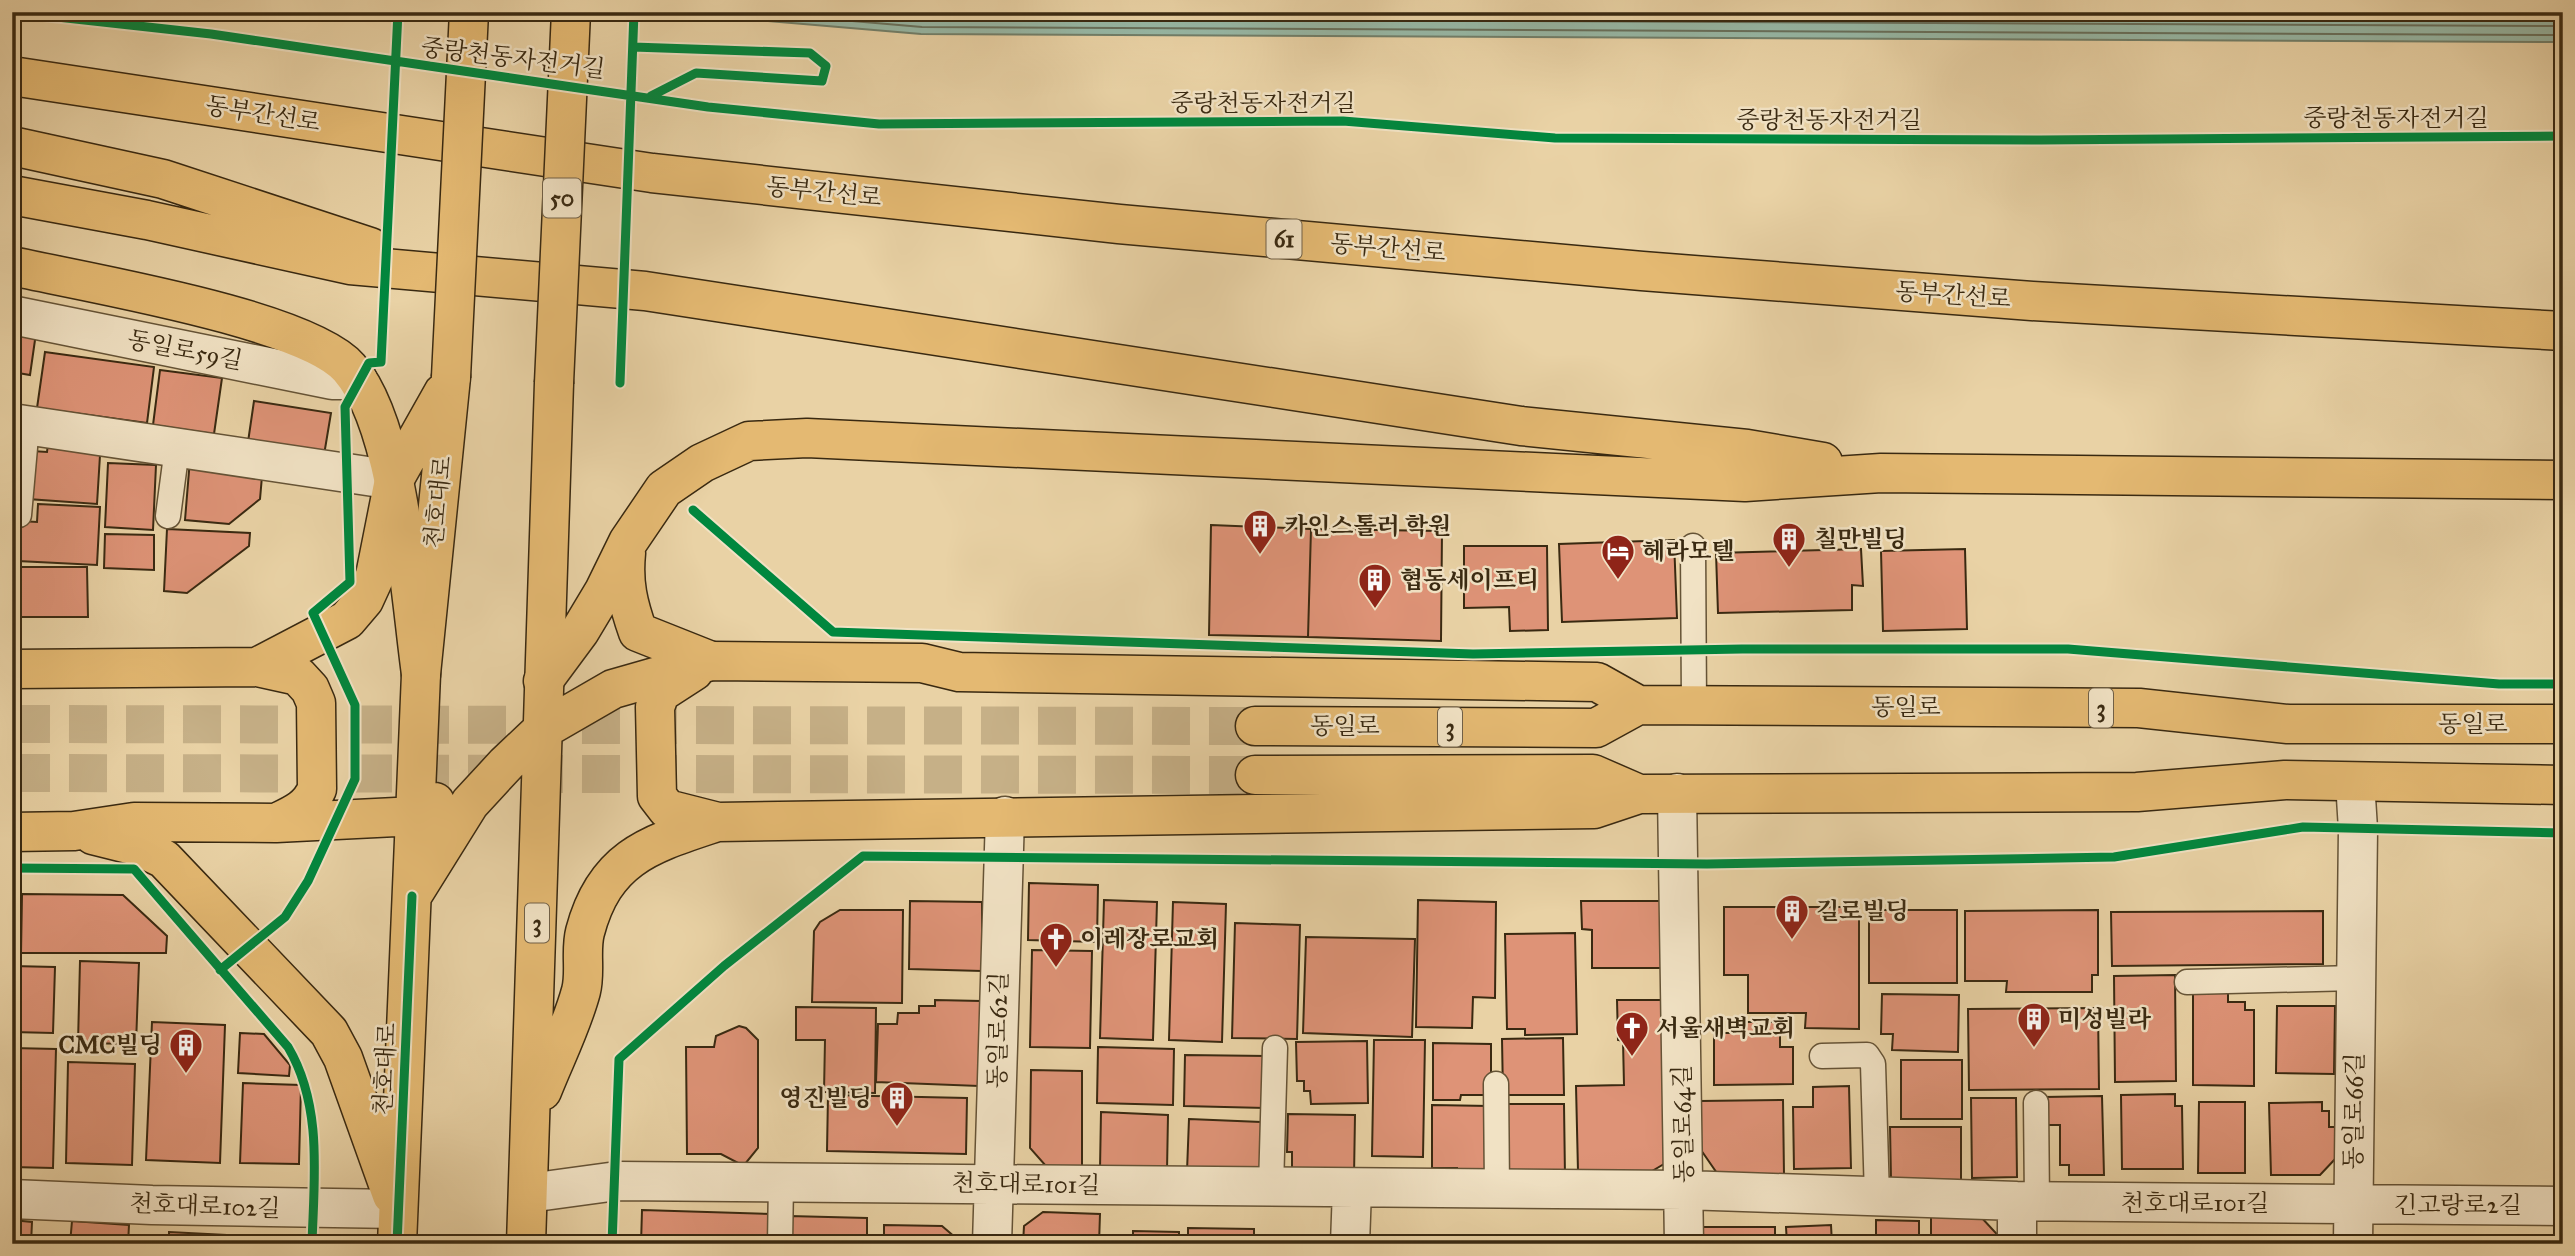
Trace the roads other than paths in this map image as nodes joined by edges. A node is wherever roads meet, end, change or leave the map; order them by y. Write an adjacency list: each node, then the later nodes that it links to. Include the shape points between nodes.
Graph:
1 (469, 12): 10 (main road, 천호대로, bridge)
2 (570, 12): 25 (main road, 50, bridge)
3 (12, 76): 9 (main road, 동부간선로 / 61, via 653,173 1119,224 2032,301)
4 (12, 146): 7 (main road, via 163,179 356,244)
5 (12, 195): 7 (main road, via 350,265)
6 (12, 267): 11 (main road, via 285,332 347,365)
7 (528, 281): 14 (main road, via 645,291 1521,426 1747,449)
8 (12, 315): 11 (street, 동일로59길, via 332,380)
9 (2563, 331)
10 (451, 377): 15 (main road); 24 (main road, 천호대로)
11 (358, 380): 15 (main road, via 372,404)
12 (19, 424): 13 (street); 17 (lane)
13 (177, 447): 15 (street); 18 (lane)
14 (1881, 473): 16 (main road); 19 (main road, via 1745,482 807,438 749,441 702,463 664,489)
15 (394, 480): 22 (main road, via 374,576 364,600 347,620); 24 (main road)
16 (2563, 480)
17 (19, 515)
18 (168, 516)
19 (628, 542): 21 (main road, via 623,577 638,632); 25 (main road, via 604,592)
20 (1693, 546): 27 (lane)
21 (711, 661): 26 (main road, via 922,663 973,672 1597,682); 30 (main road, via 612,689); 38 (main road, via 660,693 655,707 657,796 667,808)
22 (257, 667): 23 (main road); 39 (main road, via 298,676 316,703 317,789 302,810)
23 (12, 669)
24 (421, 674): 36 (main road, 천호대로)
25 (543, 681): 30 (main road, 3); 36 (main road, via 460,781)
26 (1638, 705): 27 (main road, 동일로 / 3); 29 (main road, 동일로 / 3, via 1596,728)
27 (1694, 706): 28 (main road, 동일로 / 3, via 2139,708 2288,724)
28 (2563, 724)
29 (1255, 726)
30 (542, 730): 42 (main road, via 470,803); 49 (main road, 3)
31 (1255, 775): 35 (main road, 동일로 / 3, via 1593,774)
32 (2355, 782): 33 (main road, 동일로 / 3); 34 (main road, 동일로 / 3, via 2285,780 2137,792); 43 (street, 동일로66길)
33 (2563, 785)
34 (1677, 793): 35 (main road, 동일로 / 3); 55 (street, 동일로64길)
35 (1639, 794): 37 (main road, via 1594,809)
36 (416, 816): 39 (main road); 42 (main road, 천호대로)
37 (1005, 816): 38 (main road); 51 (street, 동일로62길)
38 (718, 822): 49 (main road, via 645,847 611,878 584,934 581,990)
39 (276, 823): 40 (main road, via 134,822)
40 (74, 831): 41 (main road); 62 (main road, via 137,846 164,859 329,1032 343,1058)
41 (12, 832)
42 (412, 896): 62 (main road, 천호대로)
43 (2356, 978): 44 (lane); 60 (street, 동일로66길)
44 (2187, 982)
45 (1275, 1048): 52 (lane)
46 (1822, 1056): 57 (lane, via 1867,1055 1873,1063)
47 (1496, 1084): 54 (lane)
48 (2036, 1102): 59 (lane)
49 (532, 1116): 56 (main road, 3)
50 (781, 1182): 51 (street, 천호대로101길); 56 (street, 천호대로101길, via 617,1181); 64 (lane)
51 (995, 1184): 52 (street, 천호대로101길); 65 (street, 동일로62길)
52 (1271, 1188): 53 (street, 천호대로101길)
53 (1352, 1189): 54 (street, 천호대로101길); 66 (street)
54 (1497, 1189): 55 (street, 천호대로101길)
55 (1684, 1190): 57 (street, 천호대로101길); 67 (street, 동일로64길)
56 (529, 1193): 63 (main road, 3)
57 (1877, 1197): 59 (street, 천호대로101길)
58 (12, 1199): 62 (street, 천호대로102길, via 313,1209)
59 (2027, 1201): 60 (street, 천호대로101길); 68 (street)
60 (2353, 1204): 61 (street, 긴고랑로2길); 69 (street, 동일로66길)
61 (2563, 1206)
62 (397, 1227)
63 (526, 1244)
64 (780, 1244)
65 (992, 1244)
66 (1350, 1244)
67 (1684, 1244)
68 (2017, 1244)
69 (2353, 1244)

